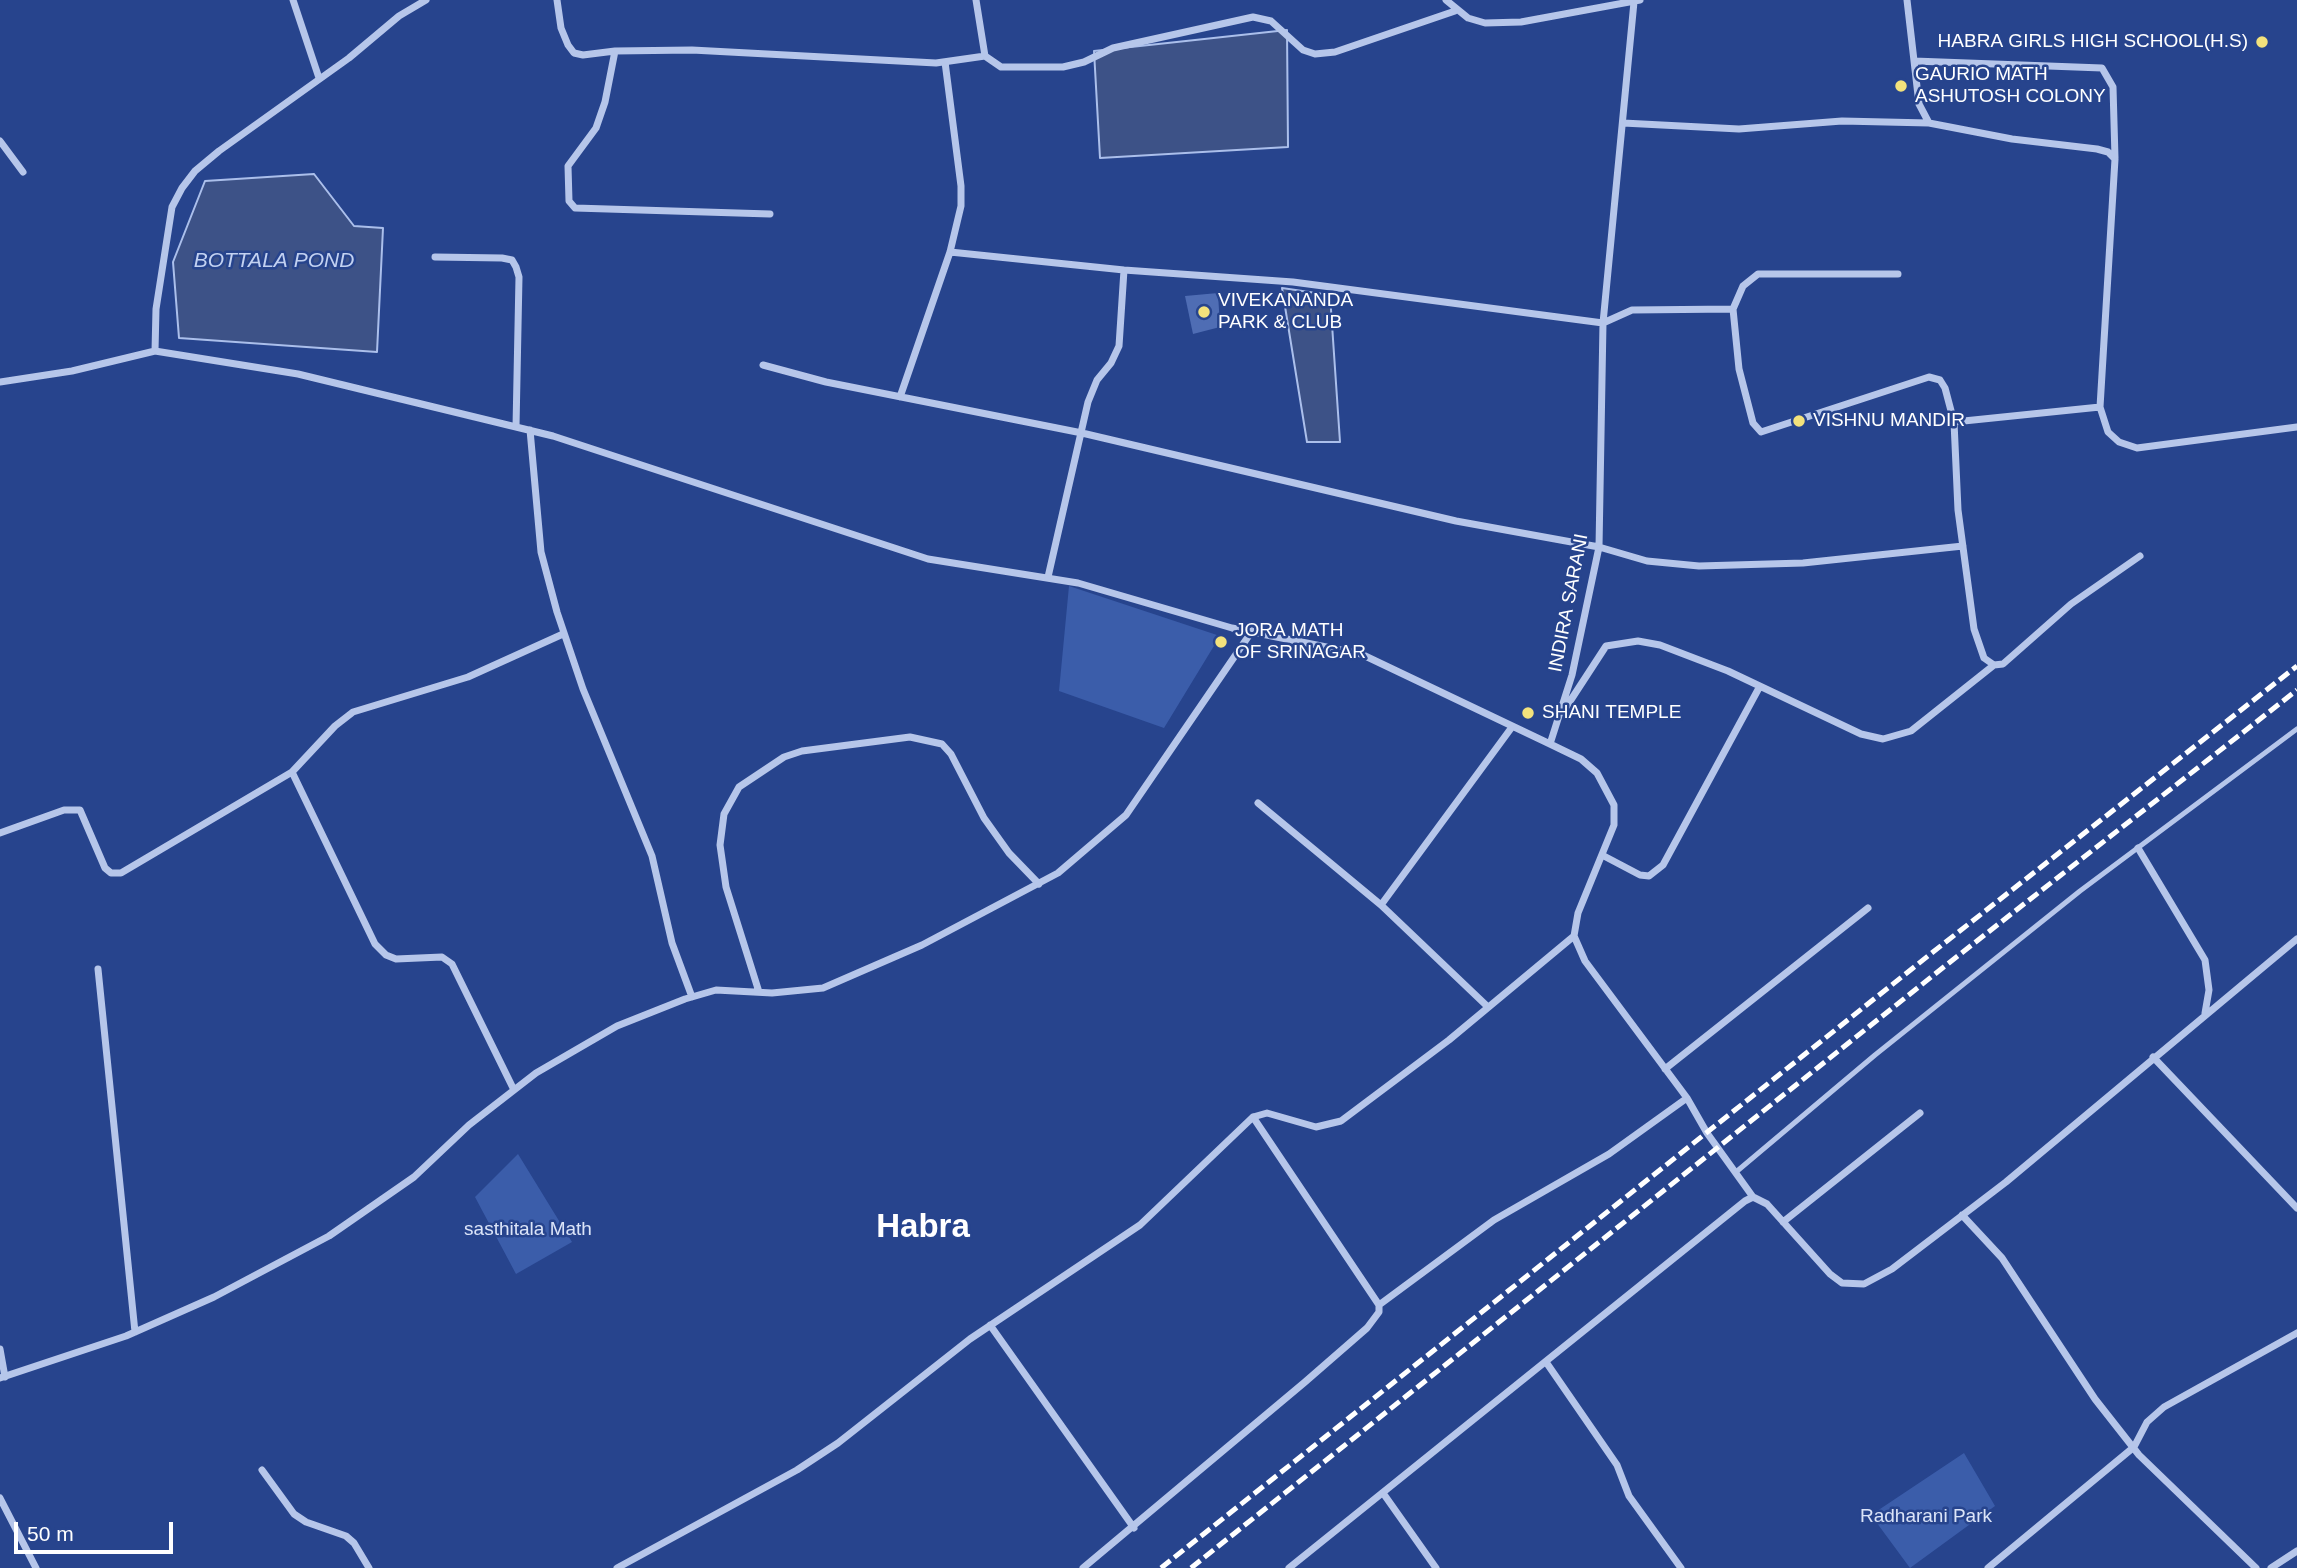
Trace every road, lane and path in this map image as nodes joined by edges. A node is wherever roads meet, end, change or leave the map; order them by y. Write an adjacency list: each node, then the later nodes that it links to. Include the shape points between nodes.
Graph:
1 (293, 0): 13 (street)
2 (426, 0): 13 (street)
3 (557, 0): 9 (street, via 561,28 574,53)
4 (975, 0): 10 (street)
5 (1446, 0): 8 (street)
6 (1907, 0): 11 (street)
7 (1637, 1): 8 (street, via 1521,22 1485,23); 14 (street, INDIRA SARANI)
8 (1455, 11): 10 (street, via 1335,52 1315,54 1303,50 1271,21 1253,17 1112,48 1063,67 1001,67)
9 (615, 51): 12 (street, via 766,52); 19 (street, via 596,128 568,166 569,201 575,208)
10 (985, 56): 12 (street)
11 (1914, 61): 15 (street, via 1919,104); 17 (street, via 2102,68 2113,87)
12 (945, 62): 20 (street, via 961,186)
13 (319, 78): 26 (street, via 219,151 182,188 172,206 156,309)
14 (1623, 123): 15 (street, via 1739,129 1842,121); 25 (street, INDIRA SARANI)
15 (1928, 123): 17 (street, via 2097,149)
16 (0, 141): 18 (street)
17 (2115, 159): 30 (street)
18 (23, 172)
19 (770, 214)
20 (950, 252): 22 (street); 29 (street)
21 (435, 257): 32 (street, via 502,258 512,260 516,267)
22 (1124, 270): 25 (street, via 1293,282); 35 (street, via 1119,346 1097,380)
23 (1898, 274): 24 (street, via 1758,274 1743,286)
24 (1734, 309): 25 (street, via 1632,310); 31 (street, via 1739,369 1753,422 1761,432 1929,377 1940,380 1945,388)
25 (1603, 323): 37 (street, INDIRA SARANI)
26 (155, 351): 28 (street); 32 (street, via 298,374)
27 (763, 365): 29 (street)
28 (0, 382)
29 (900, 397): 35 (street)
30 (2100, 407): 31 (street); 33 (street, via 2109,432 2119,442 2137,448)
31 (1954, 422): 36 (street)
32 (516, 427): 34 (street)
33 (2297, 427)
34 (530, 430): 39 (street, via 928,559); 41 (street, via 541,552)
35 (1082, 433): 37 (street, via 1443,518); 39 (street)
36 (1963, 546): 37 (street, via 1803,563 1699,566 1647,561); 42 (street, via 1976,642 1984,658)
37 (1599, 547): 44 (street, INDIRA SARANI)
38 (2140, 556): 42 (street, via 2071,604 2003,664)
39 (1048, 577): 40 (street)
40 (1252, 631): 45 (street, via 1361,654); 53 (street, via 1126,814)
41 (563, 634): 48 (street, via 468,677 353,712); 60 (street, via 652,856 672,943)
42 (1994, 665): 43 (street, via 1910,731 1883,739 1861,734)
43 (1760, 686): 44 (street, via 1660,645 1638,641 1606,646); 52 (street, via 1663,865 1649,876 1640,875)
44 (1557, 723): 47 (street, INDIRA SARANI)
45 (1512, 727): 47 (street); 54 (street)
46 (2297, 729): 51 (lane)
47 (1550, 744): 52 (street, via 1581,759 1607,790 1614,805 1614,825)
48 (292, 772): 50 (street, via 121,873 105,868 80,810 64,810); 65 (street, via 375,944 396,959 442,957 452,964)
49 (1258, 803): 54 (street)
50 (0, 833)
51 (2138, 848): 62 (street, via 2206,960 2209,990); 69 (lane, via 1875,1055)
52 (1602, 855): 56 (street, via 1578,913)
53 (1039, 884): 59 (street, via 849,978 799,992); 59 (street, via 984,818 942,744 911,737 784,757 739,787 724,814 720,845 726,887)
54 (1381, 905): 61 (street)
55 (1868, 908): 64 (street)
56 (1574, 936): 61 (street); 64 (street, via 1585,961)
57 (2297, 939): 62 (street)
58 (98, 969): 76 (street)
59 (759, 992): 60 (street, via 716,990)
60 (692, 997): 65 (street, via 617,1026)
61 (1488, 1007): 68 (street, via 1342,1121 1316,1127 1266,1114)
62 (2205, 1013): 63 (street)
63 (2152, 1058): 71 (street); 72 (street)
64 (1665, 1069): 66 (street)
65 (514, 1090): 76 (street, via 414,1177 329,1236 214,1297)
66 (1687, 1098): 69 (street); 74 (street, via 1608,1154 1494,1220)
67 (1920, 1113): 73 (street)
68 (1253, 1117): 74 (street); 75 (street, via 1140,1225)
69 (1736, 1172): 70 (street)
70 (1753, 1197): 73 (street, via 1767,1203); 79 (street)
71 (2297, 1208)
72 (1962, 1216): 73 (street, via 1892,1269 1852,1286 1830,1274); 81 (street, via 2001,1258 2095,1399)
73 (1783, 1222)
74 (1379, 1305): 85 (street, via 1376,1319 1367,1328)
75 (990, 1325): 85 (street); 89 (street, via 797,1470)
76 (135, 1332): 80 (street)
77 (2297, 1333): 81 (street, via 2164,1407 2147,1422)
78 (0, 1349): 80 (street)
79 (1546, 1362): 83 (street); 93 (street, via 1617,1465 1629,1496)
80 (2, 1378)
81 (2134, 1447): 94 (street); 95 (street)
82 (261, 1470): 88 (street, via 294,1514 346,1536)
83 (1383, 1493): 91 (street); 92 (street)
84 (0, 1497): 87 (street)
85 (1133, 1528): 90 (street)
86 (2297, 1551): 96 (street)
87 (36, 1568)
88 (369, 1568)
89 (617, 1568)
90 (1083, 1568)
91 (1289, 1568)
92 (1436, 1568)
93 (1681, 1568)
94 (1988, 1568)
95 (2256, 1568)
96 (2271, 1568)

